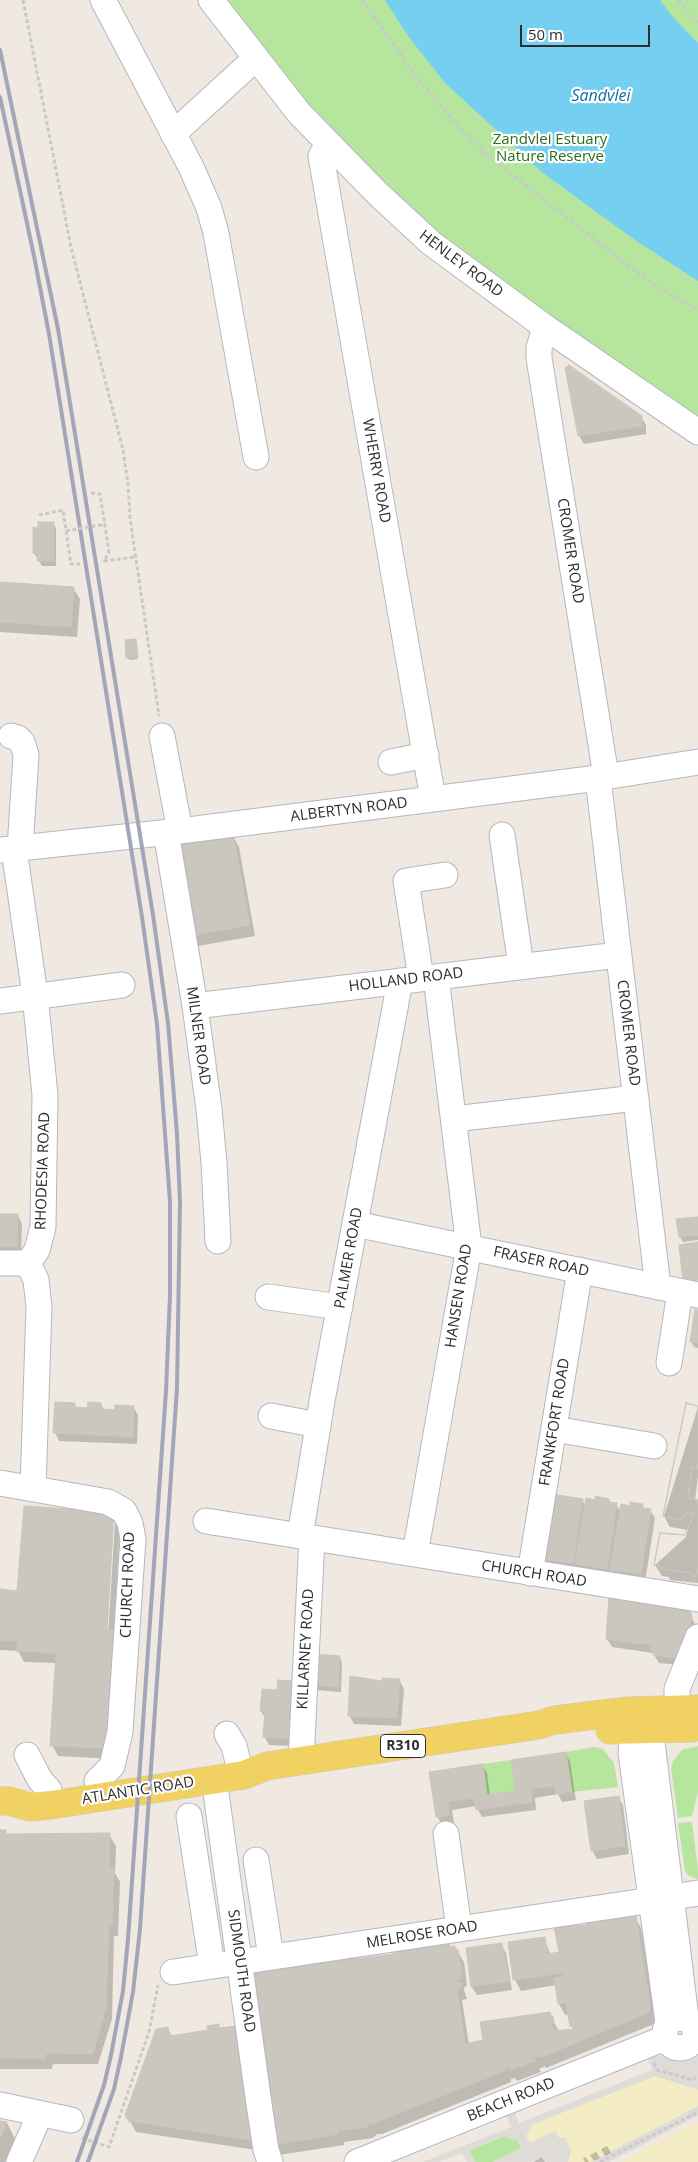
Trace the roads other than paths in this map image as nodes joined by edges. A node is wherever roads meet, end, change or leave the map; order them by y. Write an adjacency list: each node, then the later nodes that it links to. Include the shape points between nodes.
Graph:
1 (103, 0): 4 (street)
2 (211, 0): 3 (street, HENLEY ROAD)
3 (256, 58): 4 (street); 5 (street, HENLEY ROAD)
4 (173, 134): 8 (street, via 199,184 216,233)
5 (328, 144): 6 (street, HENLEY ROAD, via 431,243); 11 (street, WHERRY ROAD, via 321,156)
6 (545, 327): 7 (street, HENLEY ROAD); 14 (street, CROMER ROAD, via 539,358)
7 (698, 432)
8 (256, 457)
9 (11, 736): 18 (street, RHODESIA ROAD, via 22,742 26,755)
10 (162, 736): 16 (street, MILNER ROAD)
11 (426, 755): 12 (street); 15 (street, WHERRY ROAD)
12 (391, 762)
13 (698, 762): 14 (street, ALBERTYN ROAD)
14 (602, 777): 15 (street, ALBERTYN ROAD); 20 (street, CROMER ROAD)
15 (434, 799): 16 (street, ALBERTYN ROAD)
16 (173, 831): 18 (street, ALBERTYN ROAD); 26 (street, MILNER ROAD)
17 (502, 836): 21 (street)
18 (11, 849): 24 (street, RHODESIA ROAD)
19 (445, 875): 22 (street, HANSEN ROAD, via 406,881)
20 (618, 955): 21 (street, HOLLAND ROAD); 27 (street, CROMER ROAD)
21 (521, 966): 22 (street, HOLLAND ROAD)
22 (419, 979): 26 (street, HOLLAND ROAD); 28 (street, HANSEN ROAD); 29 (street, PALMER ROAD)
23 (122, 985): 24 (street)
24 (35, 995): 25 (street); 33 (street, RHODESIA ROAD, via 45,1095 43,1218 41,1239)
25 (0, 1001)
26 (195, 1006): 30 (street, MILNER ROAD, via 209,1109)
27 (636, 1098): 28 (street); 35 (street, CROMER ROAD)
28 (454, 1119): 31 (street, HANSEN ROAD)
29 (355, 1224): 31 (street, FRASER ROAD); 37 (street, PALMER ROAD)
30 (218, 1241)
31 (469, 1247): 34 (street, FRASER ROAD); 47 (street, HANSEN ROAD)
32 (0, 1263): 33 (street)
33 (28, 1264): 44 (street, via 36,1280 39,1308)
34 (580, 1270): 35 (street, FRASER ROAD); 41 (street, FRANKFORT ROAD)
35 (679, 1291): 38 (street, CROMER ROAD)
36 (268, 1297): 37 (street)
37 (340, 1307): 40 (street, PALMER ROAD)
38 (669, 1363)
39 (271, 1416): 40 (street)
40 (318, 1425): 46 (street, PALMER ROAD)
41 (554, 1429): 42 (street); 48 (street, FRANKFORT ROAD)
42 (654, 1446)
43 (0, 1483): 44 (street, CHURCH ROAD)
44 (33, 1489): 58 (street, CHURCH ROAD, via 114,1504 124,1511 132,1531 119,1742 112,1766)
45 (206, 1521): 46 (street, CHURCH ROAD)
46 (306, 1537): 47 (street, CHURCH ROAD); 54 (street, KILLARNEY ROAD)
47 (415, 1554): 48 (street, CHURCH ROAD)
48 (530, 1573): 49 (street, CHURCH ROAD)
49 (698, 1599)
50 (698, 1642): 51 (street, via 681,1674)
51 (664, 1719): 54 (main road, ATLANTIC ROAD / R310, via 555,1720); 65 (street, via 651,1814)
52 (227, 1734): 55 (street)
53 (28, 1755): 59 (street)
54 (300, 1761): 56 (main road, ATLANTIC ROAD / R310)
55 (238, 1762): 56 (main road, ATLANTIC ROAD / R310); 58 (main road, ATLANTIC ROAD / R310)
56 (267, 1766): 57 (main road, ATLANTIC ROAD / R310, via 244,1775)
57 (214, 1779): 60 (main road, ATLANTIC ROAD / R310, via 30,1807); 61 (street, SIDMOUTH ROAD)
58 (97, 1781): 59 (main road, ATLANTIC ROAD / R310)
59 (48, 1790): 60 (main road, ATLANTIC ROAD / R310)
60 (4, 1801)
61 (221, 1831): 68 (street, SIDMOUTH ROAD); 69 (street, via 191,1826)
62 (446, 1834): 66 (street)
63 (256, 1860): 67 (street)
64 (698, 1894): 65 (street, MELROSE ROAD)
65 (661, 1899): 66 (street, MELROSE ROAD); 76 (street, BEACH ROAD, via 668,2034)
66 (459, 1929): 67 (street, MELROSE ROAD)
67 (271, 1957): 68 (street, MELROSE ROAD)
68 (240, 1962): 69 (street, MELROSE ROAD); 75 (street, SIDMOUTH ROAD)
69 (212, 1966): 70 (street, MELROSE ROAD)
70 (173, 1972)
71 (0, 2105): 72 (street)
72 (40, 2114): 73 (street); 74 (street)
73 (72, 2120)
74 (19, 2162)
75 (270, 2162)
76 (357, 2162)

